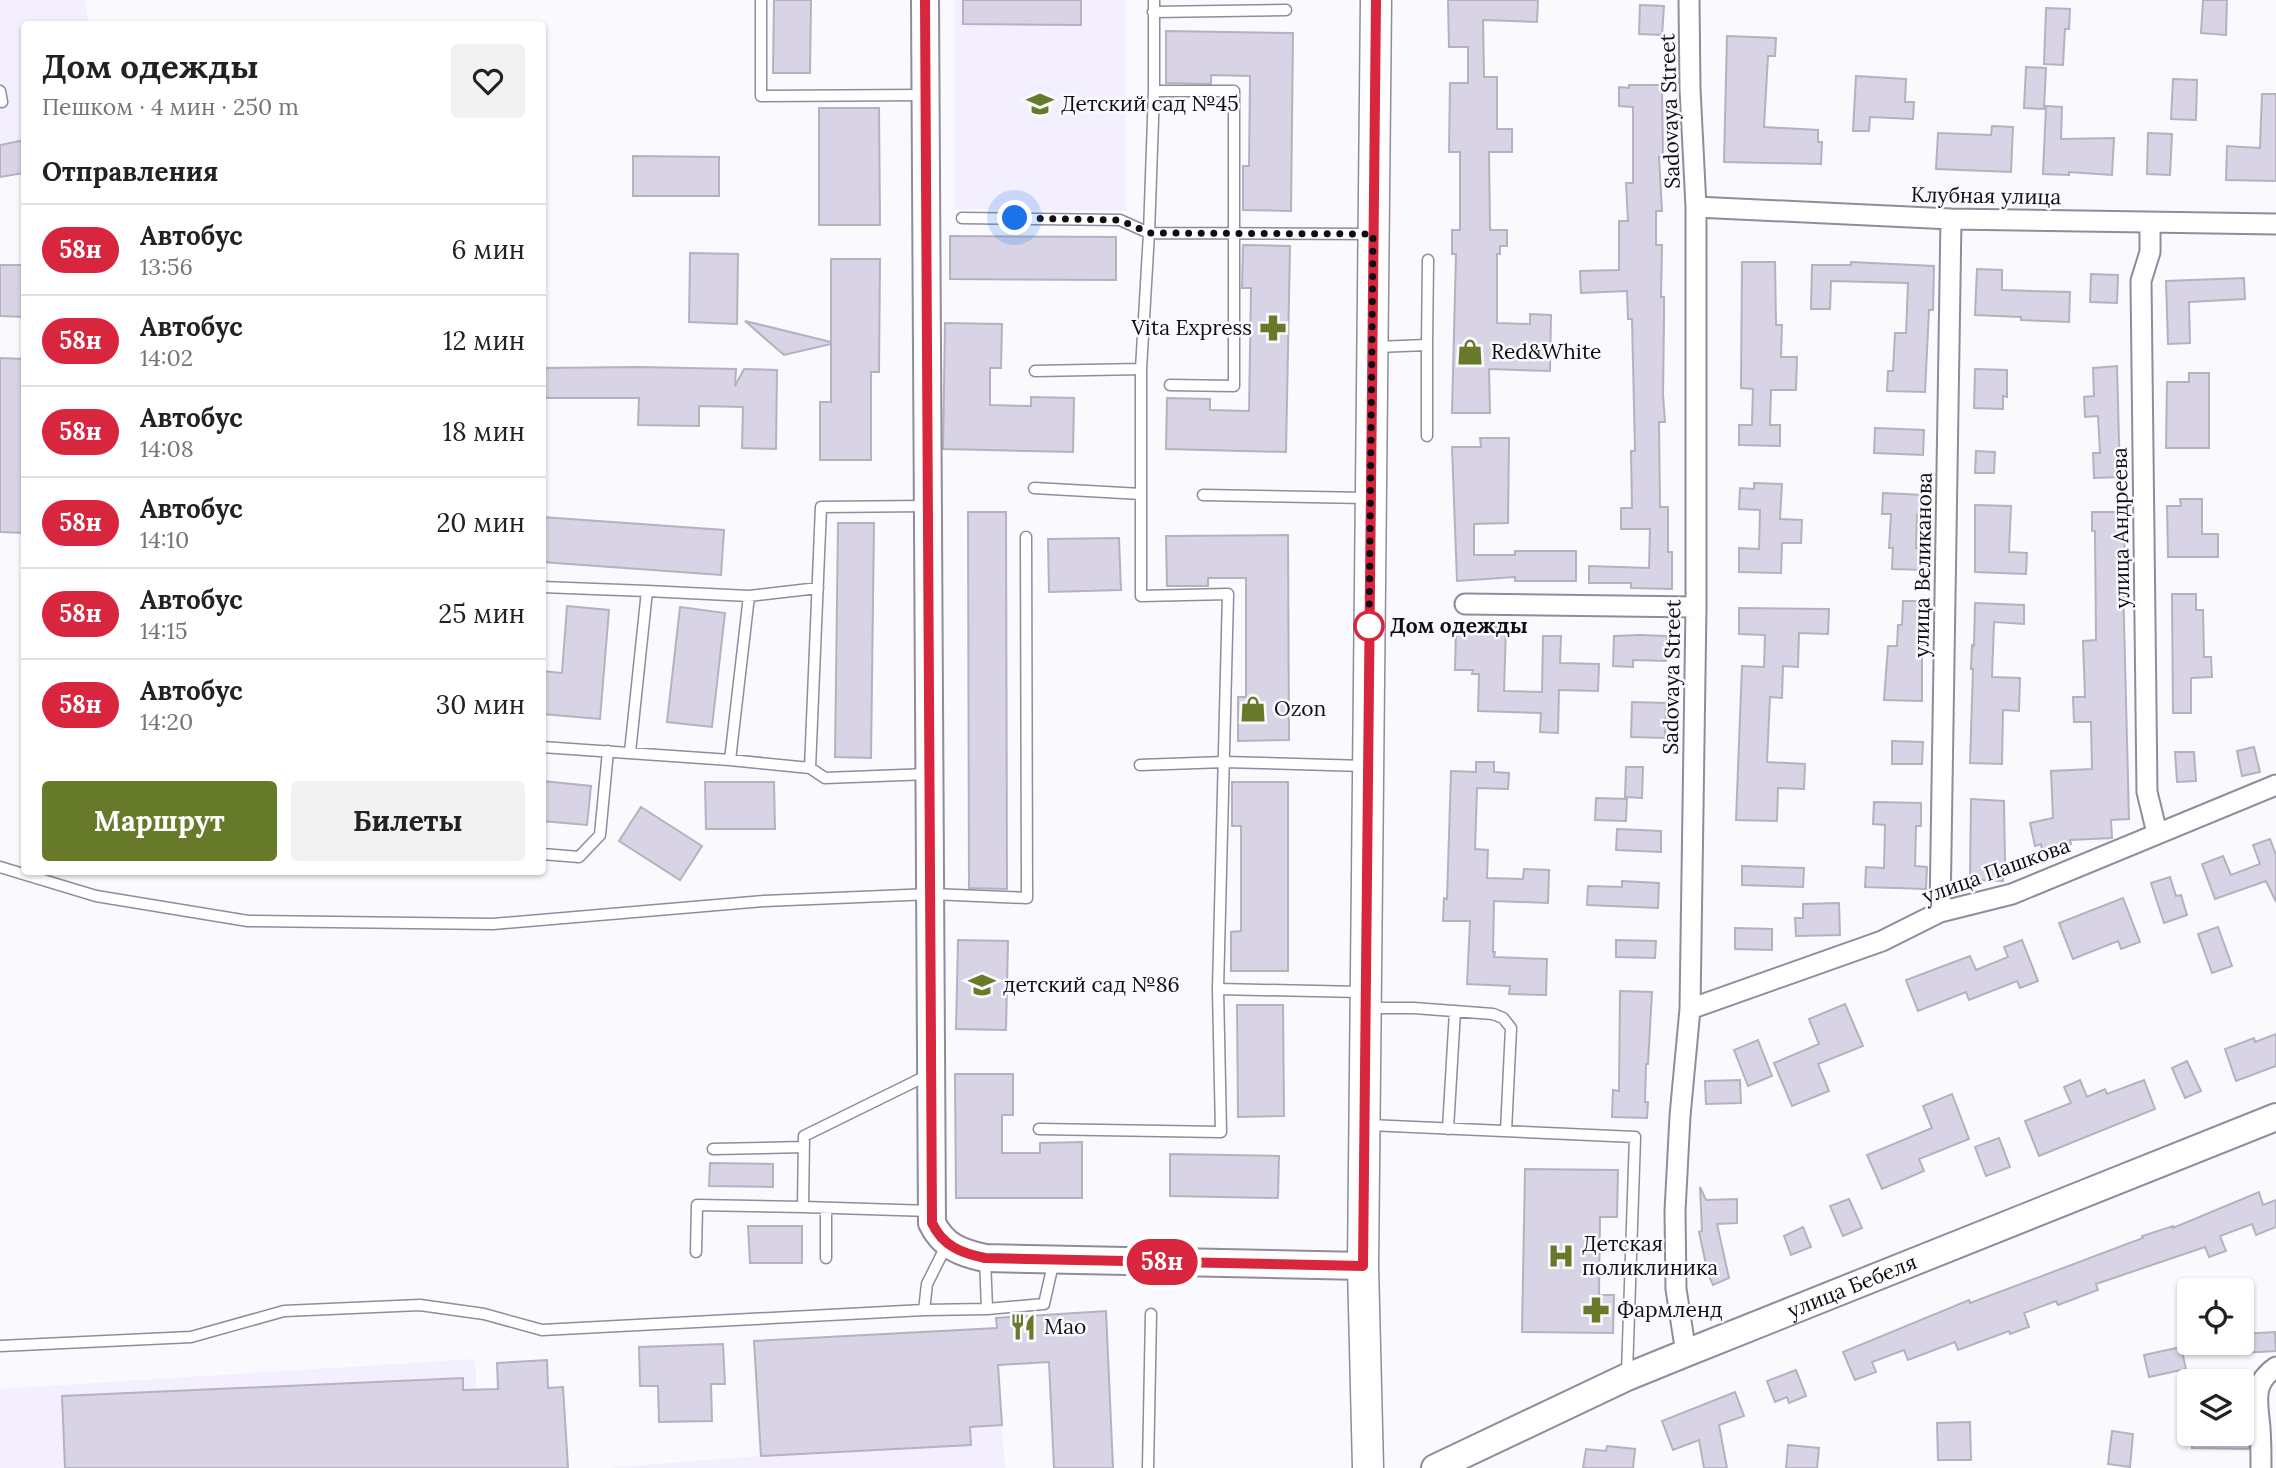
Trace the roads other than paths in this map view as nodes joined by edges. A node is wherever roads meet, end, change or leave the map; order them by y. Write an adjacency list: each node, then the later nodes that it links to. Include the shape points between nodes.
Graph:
1 (761, 0): 10 (lane, via 761,96)
2 (925, 0): 10 (main road)
3 (1154, 0): 7 (lane)
4 (1376, 0): 19 (main road)
5 (1689, 0): 12 (street, Sadovaya Street)
6 (1286, 10): 7 (lane)
7 (1153, 12): 9 (lane)
8 (0, 91): 11 (lane)
9 (1154, 91): 17 (lane, via 1234,91); 18 (lane)
10 (925, 95): 31 (main road)
11 (2, 102)
12 (1696, 207): 14 (street, Клубная улица); 38 (street, Sadovaya Street)
13 (962, 218): 18 (lane, via 1120,220)
14 (1951, 219): 15 (street, Клубная улица); 55 (street, улица Великанова)
15 (2150, 223): 16 (street, Клубная улица); 49 (street, улица Андреева, via 2150,252 2141,281 2147,792)
16 (2276, 225)
17 (1234, 232): 18 (lane); 19 (lane); 25 (lane, via 1234,386)
18 (1149, 233): 23 (lane)
19 (1373, 234): 22 (main road)
20 (1428, 260): 21 (lane)
21 (1427, 345): 22 (lane); 26 (lane)
22 (1372, 347): 30 (main road)
23 (1141, 369): 24 (lane); 28 (lane)
24 (1035, 371)
25 (1170, 385)
26 (1427, 436)
27 (1034, 488): 28 (lane)
28 (1141, 495): 43 (lane, via 1141,596 1228,594)
29 (1203, 495): 30 (lane)
30 (1370, 499): 45 (main road)
31 (927, 506): 34 (lane, via 821,507); 47 (main road)
32 (1026, 537): 54 (lane, via 1027,898)
33 (546, 587): 35 (lane)
34 (818, 588): 36 (lane); 46 (lane)
35 (646, 591): 36 (lane); 41 (lane)
36 (750, 596): 42 (lane)
37 (1465, 604): 38 (street)
38 (1696, 607): 58 (street, Sadovaya Street)
39 (546, 747): 40 (lane)
40 (608, 751): 41 (lane); 50 (lane, via 600,835 579,857)
41 (630, 752): 42 (lane)
42 (730, 760): 46 (lane)
43 (1224, 762): 44 (lane); 45 (lane); 56 (lane)
44 (1140, 765)
45 (1367, 766): 57 (main road)
46 (810, 768): 47 (lane, via 825,778)
47 (930, 774): 54 (main road)
48 (2276, 785): 49 (street, улица Пашкова)
49 (2157, 833): 55 (street, улица Пашкова, via 2012,894)
50 (546, 854)
51 (0, 867): 52 (lane)
52 (21, 873)
53 (26, 875): 54 (lane, via 96,896 248,921 493,924 764,901)
54 (931, 894): 60 (main road)
55 (1940, 912): 58 (street, улица Пашкова, via 1882,941)
56 (1218, 989): 57 (lane); 63 (lane, via 1221,1132)
57 (1366, 1000): 59 (lane); 62 (main road)
58 (1690, 1009): 81 (street, Sadovaya Street, via 1675,1211 1676,1289)
59 (1455, 1011): 64 (lane); 65 (lane, via 1493,1014 1511,1028)
60 (931, 1073): 66 (lane, via 804,1136); 70 (main road)
61 (2276, 1117): 81 (main road, улица Бебеля)
62 (1365, 1125): 64 (lane); 76 (main road)
63 (1039, 1129)
64 (1448, 1129): 65 (lane)
65 (1506, 1131): 83 (lane, via 1635,1138)
66 (804, 1147): 67 (lane); 68 (lane)
67 (713, 1149)
68 (803, 1207): 69 (lane); 72 (lane, via 697,1205)
69 (826, 1208): 70 (lane); 73 (lane)
70 (931, 1211): 71 (main road, via 932,1223)
71 (947, 1244): 74 (main road); 78 (lane, via 927,1284)
72 (696, 1252)
73 (826, 1258)
74 (985, 1258): 75 (main road); 77 (lane)
75 (1054, 1260): 76 (main road); 77 (lane, via 1044,1304)
76 (1363, 1266): 85 (main road)
77 (987, 1309): 78 (lane)
78 (924, 1310): 80 (lane, via 542,1330 484,1314 419,1305 284,1311 191,1337)
79 (1151, 1314): 84 (lane)
80 (0, 1346)
81 (1686, 1353): 83 (main road, улица Бебеля)
82 (2276, 1367): 87 (street, via 2264,1376 2256,1399)
83 (1627, 1377): 86 (main road, улица Бебеля)
84 (1148, 1468)
85 (1368, 1468)
86 (1435, 1468)
87 (2261, 1468)

